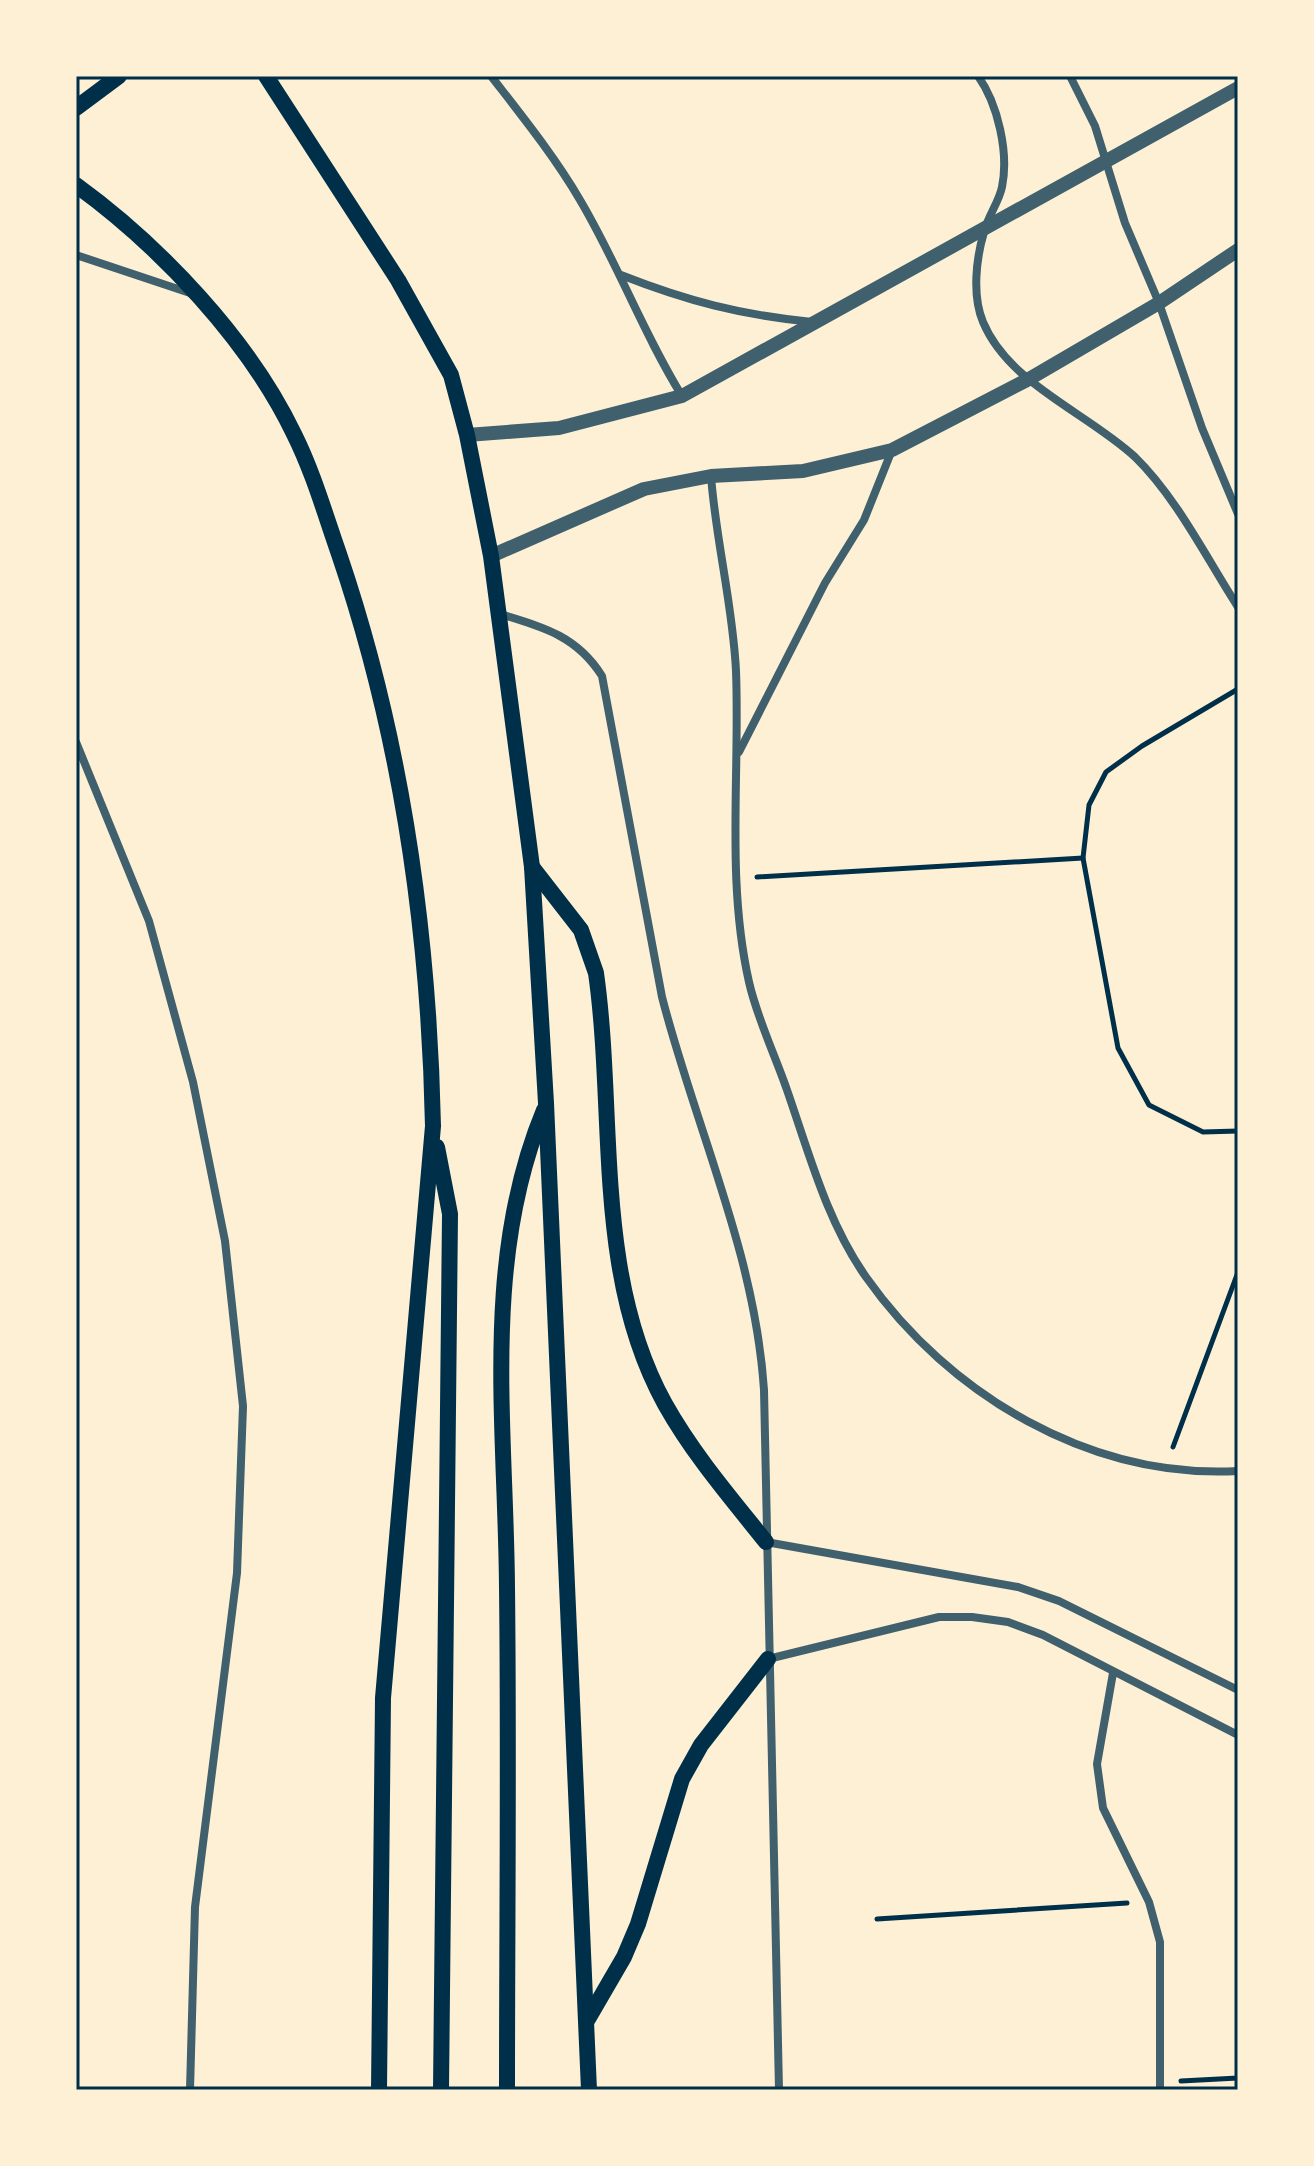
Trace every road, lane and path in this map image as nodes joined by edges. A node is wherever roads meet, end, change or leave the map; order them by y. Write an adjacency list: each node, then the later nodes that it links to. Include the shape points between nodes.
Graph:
1 (119, 76): 7 (main road)
2 (266, 76): 19 (main road, via 398,280 451,375)
3 (491, 76): 13 (street, via 580,199)
4 (978, 76): 10 (street, via 1001,132 1002,186)
5 (1070, 76): 8 (street, via 1095,126)
6 (1238, 88): 8 (street)
7 (76, 108)
8 (1104, 160): 10 (street); 15 (street)
9 (76, 185): 14 (main road)
10 (984, 231): 16 (street); 17 (street, via 976,278 982,319 1002,357)
11 (1238, 250): 15 (street)
12 (76, 255): 14 (street)
13 (621, 275): 16 (street, via 683,300 749,316); 18 (street, via 637,316)
14 (197, 296): 33 (main road, via 257,374 294,434 353,594 378,681 398,768 423,931)
15 (1159, 303): 17 (street); 22 (street)
16 (812, 322): 18 (street)
17 (1029, 379): 20 (street); 24 (street, via 1137,460)
18 (682, 396): 19 (street, via 559,428)
19 (467, 435): 23 (main road)
20 (892, 450): 21 (street, via 803,471); 28 (street, via 864,520 825,583)
21 (711, 476): 23 (street, via 644,489); 28 (street, via 716,541 731,608)
22 (1238, 514)
23 (491, 556): 25 (main road)
24 (1238, 607)
25 (500, 614): 30 (main road); 38 (street, via 571,640 589,656 605,687 662,997 738,1238 756,1313 764,1390)
26 (1238, 689): 29 (path, via 1106,772 1089,805)
27 (76, 742): 48 (street, via 149,921 193,1082 225,1241 243,1406 237,1573 195,1907)
28 (737, 757): 31 (street)
29 (1083, 858): 31 (path); 34 (path, via 1118,1048 1149,1105 1203,1132)
30 (532, 867): 32 (main road); 38 (main road, via 581,930 596,973 619,1267 635,1336 682,1433)
31 (736, 878): 36 (street, via 749,983 826,1202 865,1275 916,1340 979,1394 1052,1435 1130,1462)
32 (546, 1103): 45 (main road); 51 (main road, via 518,1179 502,1291)
33 (433, 1126): 49 (main road, via 383,1698); 50 (main road, via 450,1214)
34 (1238, 1131)
35 (1238, 1272): 36 (path)
36 (1165, 1466): 37 (street)
37 (1238, 1471)
38 (766, 1542): 39 (street); 41 (street, via 1018,1587 1059,1601)
39 (768, 1659): 40 (street, via 939,1617 972,1617 1008,1622 1043,1635); 45 (main road, via 701,1745 682,1779 638,1924); 53 (street)
40 (1113, 1673): 42 (street); 43 (street, via 1097,1764 1103,1808)
41 (1238, 1690)
42 (1238, 1735)
43 (1149, 1902): 44 (path); 47 (street, via 1160,1942)
44 (877, 1919)
45 (588, 2019): 52 (main road)
46 (1238, 2078): 47 (path)
47 (1160, 2086)
48 (190, 2090)
49 (379, 2090)
50 (441, 2090)
51 (507, 2090)
52 (589, 2090)
53 (779, 2090)

